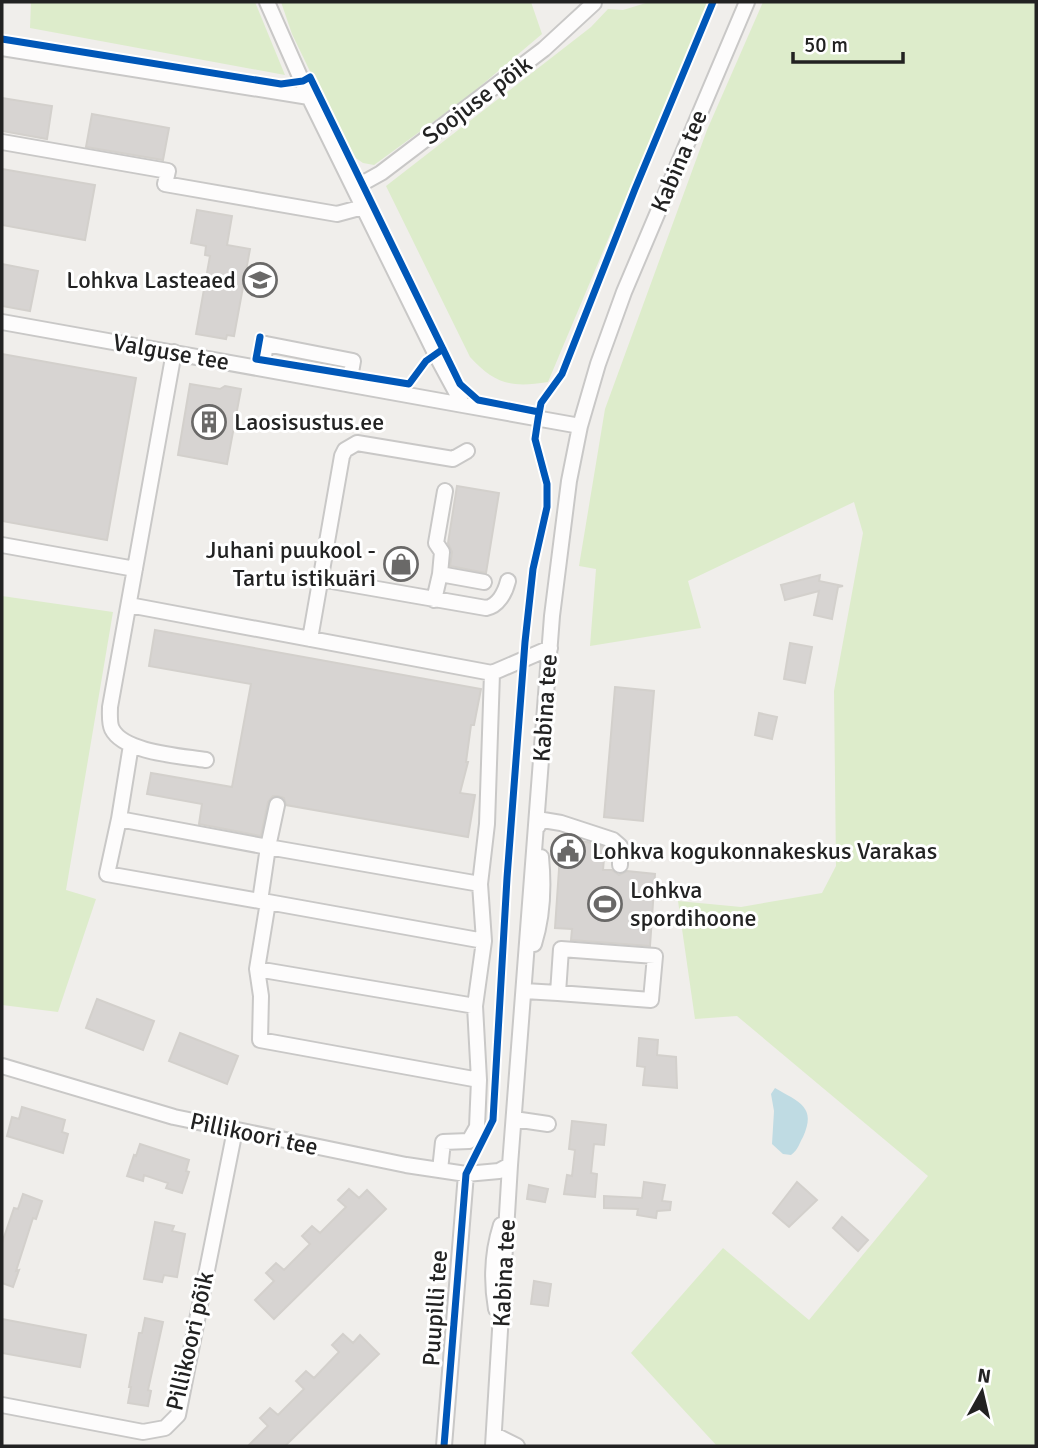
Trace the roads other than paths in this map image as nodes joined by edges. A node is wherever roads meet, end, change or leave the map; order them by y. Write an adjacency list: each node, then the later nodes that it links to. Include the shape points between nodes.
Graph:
1 (267, 2): 5 (street)
2 (747, 2): 14 (street, Kabina tee, via 624,292)
3 (594, 3): 7 (street, Soojuse põik, via 533,57)
4 (2, 48): 5 (street)
5 (309, 97): 7 (street)
6 (2, 142): 8 (street, via 168,172 165,184 337,214)
7 (355, 188): 8 (street)
8 (363, 207): 13 (street)
9 (2, 323): 10 (street, Valguse tee)
10 (174, 352): 11 (street, Valguse tee); 18 (street)
11 (262, 368): 12 (street, Valguse tee); 12 (street, via 266,344 353,361)
12 (349, 384): 13 (street, Valguse tee)
13 (463, 405): 14 (street, Valguse tee)
14 (580, 426): 26 (street, Kabina tee, via 564,513)
15 (467, 451): 20 (street, via 453,458 357,443 345,450)
16 (445, 491): 19 (street, via 436,543 442,552)
17 (2, 545): 18 (street)
18 (135, 569): 24 (street)
19 (440, 574): 22 (street); 23 (street)
20 (320, 579): 23 (street); 25 (street)
21 (508, 581): 23 (street, via 492,607)
22 (484, 582)
23 (435, 600)
24 (129, 605): 25 (street); 28 (street, via 110,717 111,728)
25 (310, 639): 27 (street)
26 (550, 648): 27 (street); 32 (street, Kabina tee)
27 (492, 673): 35 (street, via 487,824)
28 (131, 745): 29 (street); 31 (street)
29 (206, 760)
30 (276, 805): 33 (street)
31 (119, 819): 33 (street); 36 (street, via 107,874)
32 (537, 819): 34 (street, via 613,840 620,846); 39 (street, Kabina tee)
33 (268, 847): 35 (street); 36 (street)
34 (620, 865)
35 (480, 884): 37 (street)
36 (264, 902): 37 (street); 38 (street)
37 (484, 941): 41 (street)
38 (257, 969): 41 (street); 43 (street, via 260,1040)
39 (524, 991): 40 (street); 44 (street, Kabina tee)
40 (558, 993): 40 (street, via 561,949 655,956 651,1000)
41 (475, 1006): 43 (street)
42 (2, 1066): 46 (street, Pillikoori tee, via 174,1117)
43 (479, 1080): 48 (street, via 477,1127 468,1141 443,1142)
44 (514, 1119): 45 (street); 47 (street, Kabina tee)
45 (548, 1124)
46 (235, 1130): 48 (street, Pillikoori tee); 50 (street, Pillikoori põik, via 178,1415 165,1428 143,1432)
47 (510, 1165): 49 (street, Pillikoori tee, via 499,1171); 51 (street, Kabina tee)
48 (440, 1170): 49 (street, Pillikoori tee)
49 (466, 1174): 52 (street, Puupilli tee)
50 (2, 1405)
51 (494, 1440): 53 (street)
52 (444, 1446)
53 (517, 1446)

